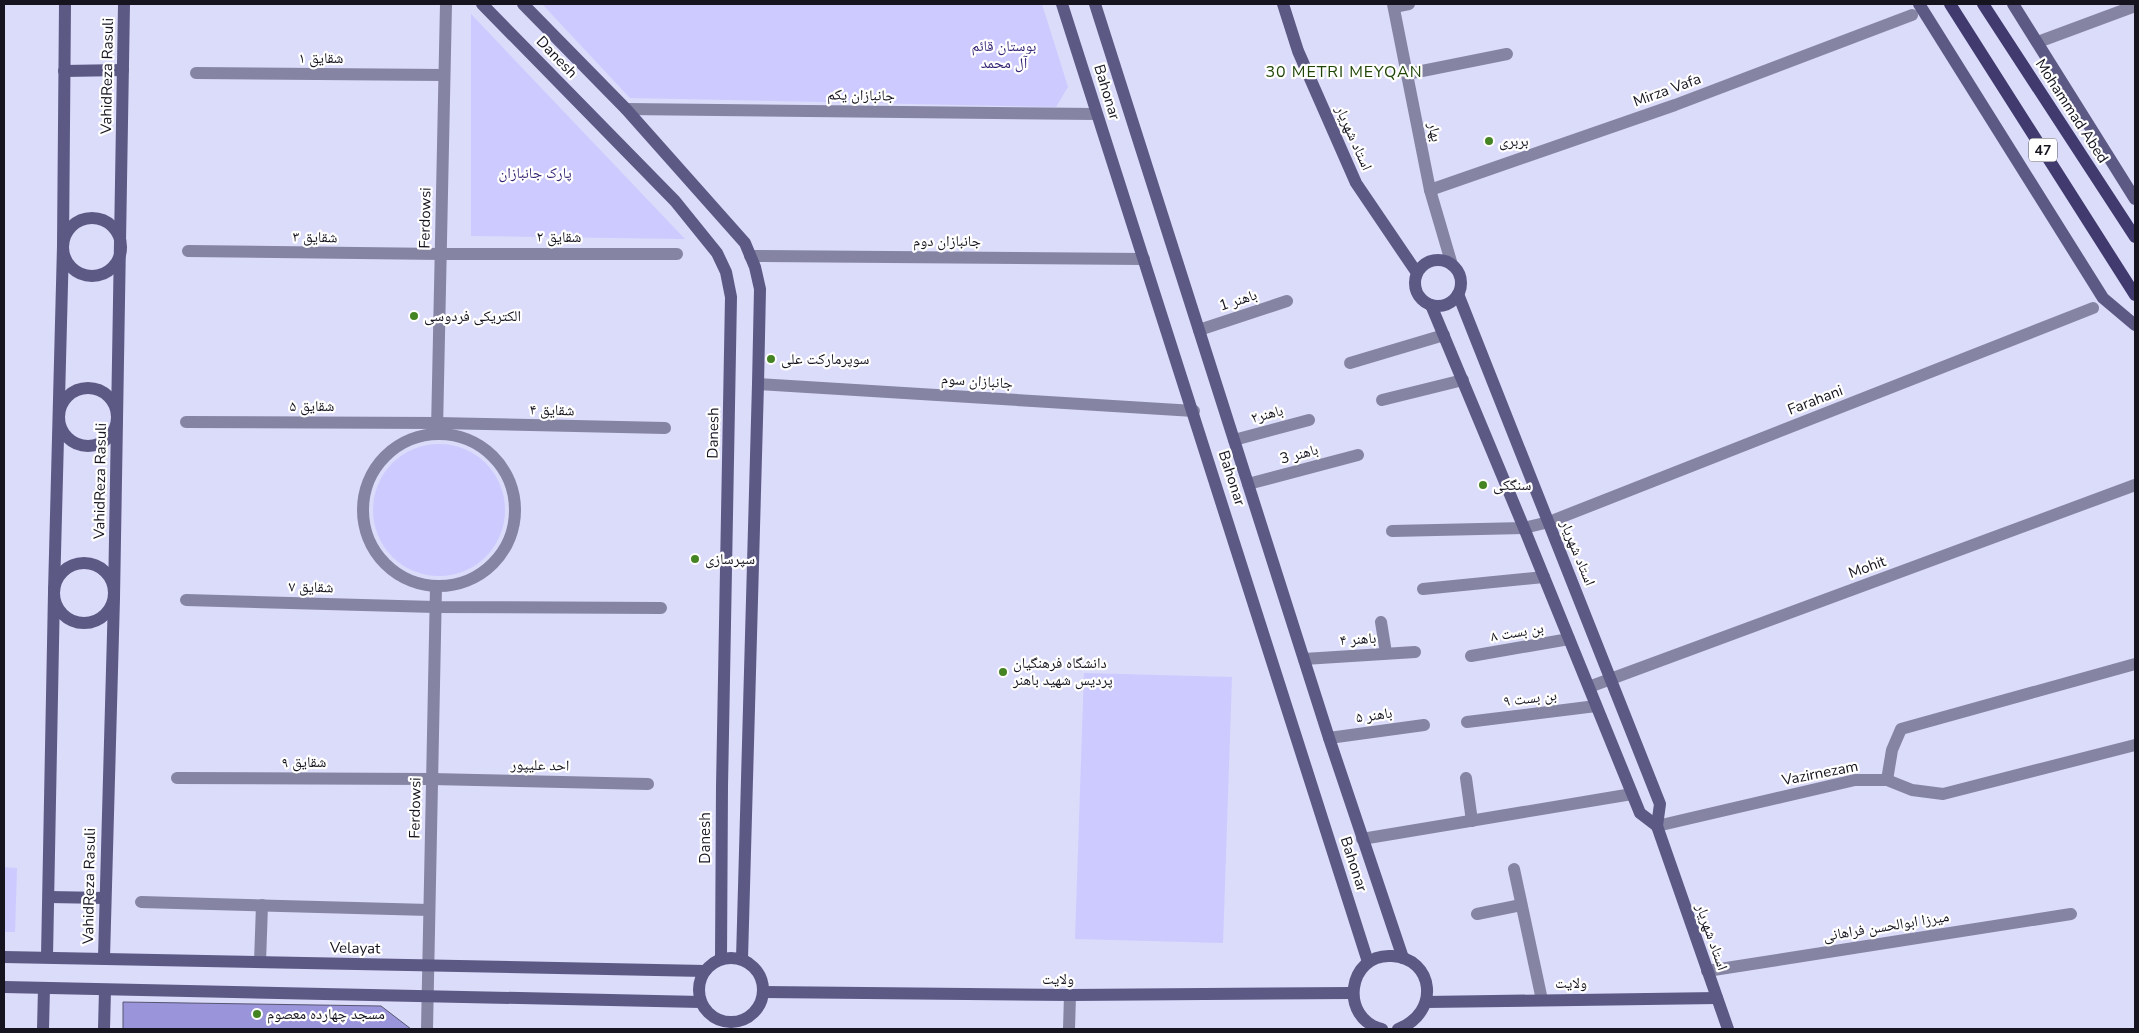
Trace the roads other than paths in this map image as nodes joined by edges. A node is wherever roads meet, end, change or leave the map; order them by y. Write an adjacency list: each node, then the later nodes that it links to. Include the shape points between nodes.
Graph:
1 (65, 4): 20 (street)
2 (124, 4): 19 (street, VahidReza Rasuli)
3 (446, 4): 23 (street, Ferdowsi)
4 (482, 4): 108 (street, Danesh, via 675,201 717,254 726,272 731,297)
5 (523, 4): 24 (street, Danesh)
6 (1062, 4): 25 (street, Bahonar)
7 (1095, 4): 44 (street, Bahonar)
8 (1283, 4): 37 (street, استاد شهریار, via 1298,51 1356,183)
9 (1409, 4): 14 (street)
10 (1919, 4): 43 (street, via 2103,298)
11 (1950, 4): 39 (main road, 47)
12 (1983, 4): 28 (main road, Mohammad Abed / 47)
13 (2013, 4): 17 (street)
14 (1394, 5): 22 (street, بهار)
15 (2135, 6): 17 (street)
16 (1912, 15): 26 (street, Mirza Vafa, via 1675,105)
17 (2038, 42): 27 (street)
18 (1507, 54): 22 (street)
19 (123, 70): 20 (street); 30 (street, VahidReza Rasuli)
20 (64, 71): 29 (street)
21 (196, 73): 23 (street, شقایق ۱)
22 (1407, 74): 26 (street, بهار)
23 (444, 75): 32 (street, Ferdowsi)
24 (626, 109): 25 (street, جانبازان یکم); 34 (street, Danesh, via 745,243)
25 (1096, 114): 35 (street, Bahonar)
26 (1430, 190): 36 (street, بهار)
27 (2135, 199)
28 (2135, 237)
29 (63, 246): 30 (street, via 64,256 76,271 95,275 112,267); 30 (street, via 69,228 85,218 94,218 111,225 120,240); 51 (street)
30 (121, 250): 52 (street, VahidReza Rasuli)
31 (188, 251): 32 (street, شقایق ۳)
32 (441, 254): 33 (street, شقایق ۲); 55 (street, Ferdowsi)
33 (677, 254)
34 (750, 256): 35 (street, جانبازان دوم); 48 (street, Danesh, via 760,289)
35 (1144, 259): 50 (street, Bahonar)
36 (1452, 265): 37 (street, via 1437,260); 38 (street, via 1460,278)
37 (1417, 273): 41 (street, via 1415,289 1424,302)
38 (1458, 294): 41 (street, via 1447,304); 61 (street, استاد شهریار)
39 (2135, 295)
40 (1287, 301): 44 (street, باهنر 1)
41 (1431, 305): 45 (street, استاد شهریار)
42 (2094, 308): 61 (street, Farahani)
43 (2135, 325)
44 (1199, 330): 57 (street, Bahonar)
45 (1444, 335): 46 (street); 47 (street, استاد شهریار)
46 (1350, 363)
47 (1462, 380): 49 (street); 62 (street, استاد شهریار)
48 (758, 384): 50 (street, جانبازان سوم); 109 (street, Danesh)
49 (1382, 400)
50 (1194, 411): 111 (street, Bahonar)
51 (59, 419): 52 (street, via 66,437 83,446 102,444 110,438); 52 (street, via 60,410 70,394 89,388 98,389 113,401); 67 (street)
52 (118, 420): 68 (street, VahidReza Rasuli)
53 (1309, 420): 57 (street, باهنر۲)
54 (186, 422): 55 (street, شقایق ۵)
55 (437, 428): 56 (street, شقایق ۴); 65 (street, via 401,443 382,459 368,480 362,504 364,528 374,551 390,570 412,582); 65 (street, via 483,446 501,463 513,485 516,510 513,534 501,556 483,573 460,584)
56 (665, 428)
57 (1234, 440): 59 (street, Bahonar)
58 (1358, 455): 59 (street, باهنر 3)
59 (1248, 484): 77 (street, Bahonar)
60 (2135, 485): 79 (street, Mohit)
61 (1549, 522): 62 (street, Farahani); 79 (street, استاد شهریار)
62 (1524, 528): 63 (street, Farahani); 64 (street, استاد شهریار)
63 (1392, 531)
64 (1544, 578): 66 (street); 73 (street, استاد شهریار)
65 (436, 587): 70 (street, Ferdowsi)
66 (1424, 588)
67 (54, 592): 68 (street, via 60,611 76,622 96,621 104,616); 68 (street, via 60,574 77,563 87,563 105,571 114,588); 96 (street)
68 (114, 598): 97 (street, VahidReza Rasuli)
69 (186, 600): 70 (street, شقایق ۷)
70 (435, 607): 71 (street, شقایق ۷); 88 (street, Ferdowsi)
71 (661, 608)
72 (1381, 622): 75 (street)
73 (1569, 640): 76 (street, بن بست ۸); 80 (street, استاد شهریار)
74 (1415, 652): 75 (street, باهنر ۴)
75 (1386, 653): 77 (street, باهنر ۴)
76 (1470, 656)
77 (1304, 658): 84 (street, Bahonar)
78 (2135, 664): 89 (street, via 1901,729 1892,750)
79 (1611, 680): 80 (street, Mohit); 93 (street, استاد شهریار, via 1660,804)
80 (1589, 688): 81 (street, استاد شهریار)
81 (1596, 706): 82 (street, بن بست ۹); 91 (street, استاد شهریار)
82 (1467, 722)
83 (1424, 725): 84 (street, باهنر ۵)
84 (1329, 738): 94 (street, Bahonar)
85 (2135, 745): 89 (street, Vazirnezam, via 1943,794 1912,790)
86 (177, 778): 88 (street, شقایق ۹)
87 (1466, 778): 92 (street)
88 (431, 779): 90 (street, احد علیپور); 101 (street, Ferdowsi)
89 (1886, 780): 93 (street, Vazirnezam, via 1855,780)
90 (648, 784)
91 (1632, 794): 92 (street); 93 (street, استاد شهریار, via 1640,813)
92 (1472, 821): 94 (street)
93 (1657, 826): 113 (street, استاد شهریار)
94 (1362, 839): 107 (street, Bahonar)
95 (1514, 869): 99 (street)
96 (49, 898): 97 (street); 105 (street)
97 (106, 898): 106 (street, VahidReza Rasuli)
98 (141, 902): 100 (street)
99 (1521, 904): 102 (street); 123 (street)
100 (262, 905): 101 (street); 110 (street)
101 (429, 910): 112 (street, Ferdowsi)
102 (1477, 914)
103 (2071, 914): 113 (street, میرزا ابوالحسن فراهانی)
104 (4, 957): 105 (street, Velayat)
105 (47, 958): 106 (street, Velayat)
106 (104, 958): 110 (street, Velayat)
107 (1403, 958): 111 (street, via 1385,956); 125 (street, via 1420,970 1428,991)
108 (721, 959): 109 (street); 114 (street)
109 (742, 959): 118 (street, via 758,972)
110 (260, 962): 112 (street, Velayat)
111 (1368, 962): 119 (street, via 1357,976)
112 (428, 966): 114 (street, Velayat); 121 (street, Ferdowsi)
113 (1707, 971): 122 (street, استاد شهریار)
114 (704, 972): 124 (street, via 700,981)
115 (4, 987): 116 (street)
116 (44, 988): 117 (street); 129 (street)
117 (105, 990): 121 (street); 130 (street)
118 (763, 992): 120 (street, ولایت); 127 (street, via 761,1003)
119 (1352, 993): 120 (street, ولایت); 133 (street, via 1358,1014 1366,1022)
120 (1070, 996): 132 (street)
121 (428, 997): 124 (street); 131 (street, Ferdowsi)
122 (1717, 998): 123 (street, ولایت); 135 (street, استاد شهریار)
123 (1542, 1000): 125 (street, ولایت)
124 (701, 1002): 126 (street)
125 (1426, 1002): 128 (street)
126 (715, 1024): 127 (street)
127 (746, 1024)
128 (1420, 1024): 134 (street)
129 (43, 1029)
130 (104, 1029)
131 (427, 1029)
132 (1069, 1029)
133 (1382, 1029)
134 (1398, 1029)
135 (1728, 1029)

